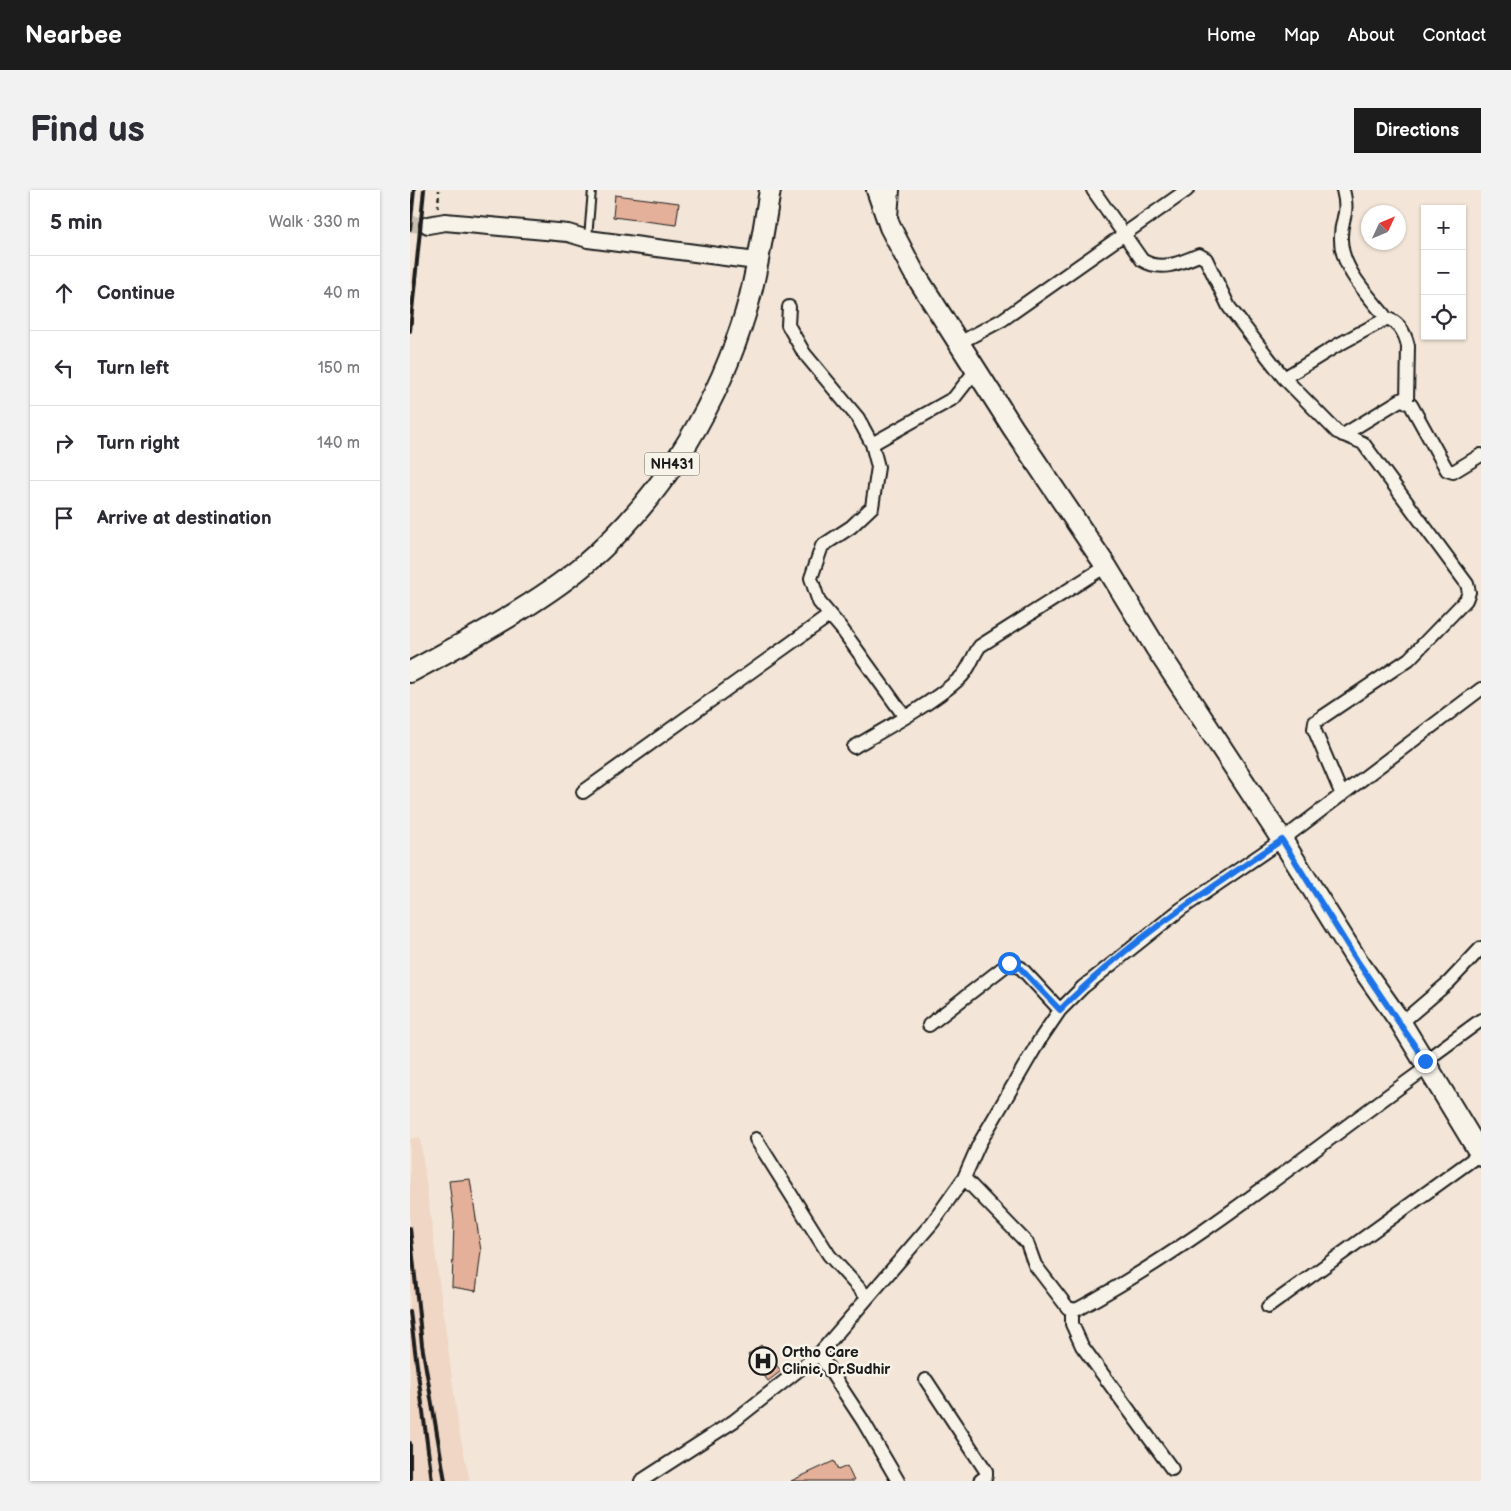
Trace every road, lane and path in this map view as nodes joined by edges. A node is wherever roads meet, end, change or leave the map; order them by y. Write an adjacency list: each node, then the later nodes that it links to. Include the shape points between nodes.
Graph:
1 (439, 190): 9 (path, via 439,215)
2 (592, 190): 13 (lane)
3 (770, 190): 14 (main road, NH431)
4 (877, 190): 11 (main road)
5 (893, 190): 11 (street)
6 (1094, 190): 12 (street)
7 (1187, 190): 12 (street)
8 (1342, 190): 16 (street, via 1347,209 1340,240 1348,264 1360,286)
9 (445, 222): 10 (street); 13 (street, via 568,233)
10 (428, 225)
11 (890, 228): 17 (main road, via 913,271)
12 (1124, 233): 17 (street, via 1002,320); 19 (street, via 1142,260 1151,266 1174,265 1203,255 1230,307)
13 (588, 239): 14 (street)
14 (756, 261): 26 (main road, NH431, via 742,326 715,394 645,504 583,566 530,602)
15 (789, 306): 22 (street, via 788,324 804,354 858,418)
16 (1385, 318): 19 (street); 20 (street, via 1396,322 1406,338)
17 (960, 342): 18 (main road)
18 (976, 370): 22 (street, via 954,398); 24 (main road)
19 (1284, 378): 21 (street)
20 (1407, 401): 21 (street, via 1397,401); 23 (street, via 1447,470 1453,472)
21 (1343, 435): 31 (street, via 1363,443 1467,584 1469,592 1466,600 1409,659 1315,722 1314,729)
22 (872, 444): 25 (street, via 878,467 872,507 851,527 822,546 811,578 819,602)
23 (1481, 455)
24 (1106, 566): 28 (street, via 980,646 960,679); 32 (main road)
25 (830, 615): 28 (street); 30 (street)
26 (410, 672)
27 (1481, 689): 31 (street)
28 (905, 717): 29 (street)
29 (854, 747)
30 (583, 792)
31 (1342, 795): 32 (street)
32 (1282, 840): 34 (street, via 1181,908 1083,987); 36 (main road, via 1358,962)
33 (1481, 948): 36 (street, via 1449,982)
34 (1060, 1010): 37 (street, via 1020,968 1009,963); 41 (street, via 979,1144)
35 (1481, 1020): 38 (street)
36 (1401, 1023): 38 (main road)
37 (929, 1025)
38 (1427, 1064): 40 (main road); 44 (street, via 1244,1203 1145,1270)
39 (756, 1139): 42 (street, via 828,1255)
40 (1481, 1154): 43 (street)
41 (964, 1178): 42 (street, via 933,1222); 44 (street, via 1027,1243 1035,1265)
42 (867, 1297): 45 (street)
43 (1268, 1307)
44 (1072, 1311): 48 (street, via 1072,1324 1082,1346)
45 (819, 1354): 47 (street, via 734,1421); 51 (street)
46 (926, 1380): 52 (street, via 986,1471 986,1476)
47 (686, 1452): 49 (street); 50 (street)
48 (1172, 1469)
49 (641, 1481)
50 (652, 1481)
51 (898, 1481)
52 (980, 1481)

